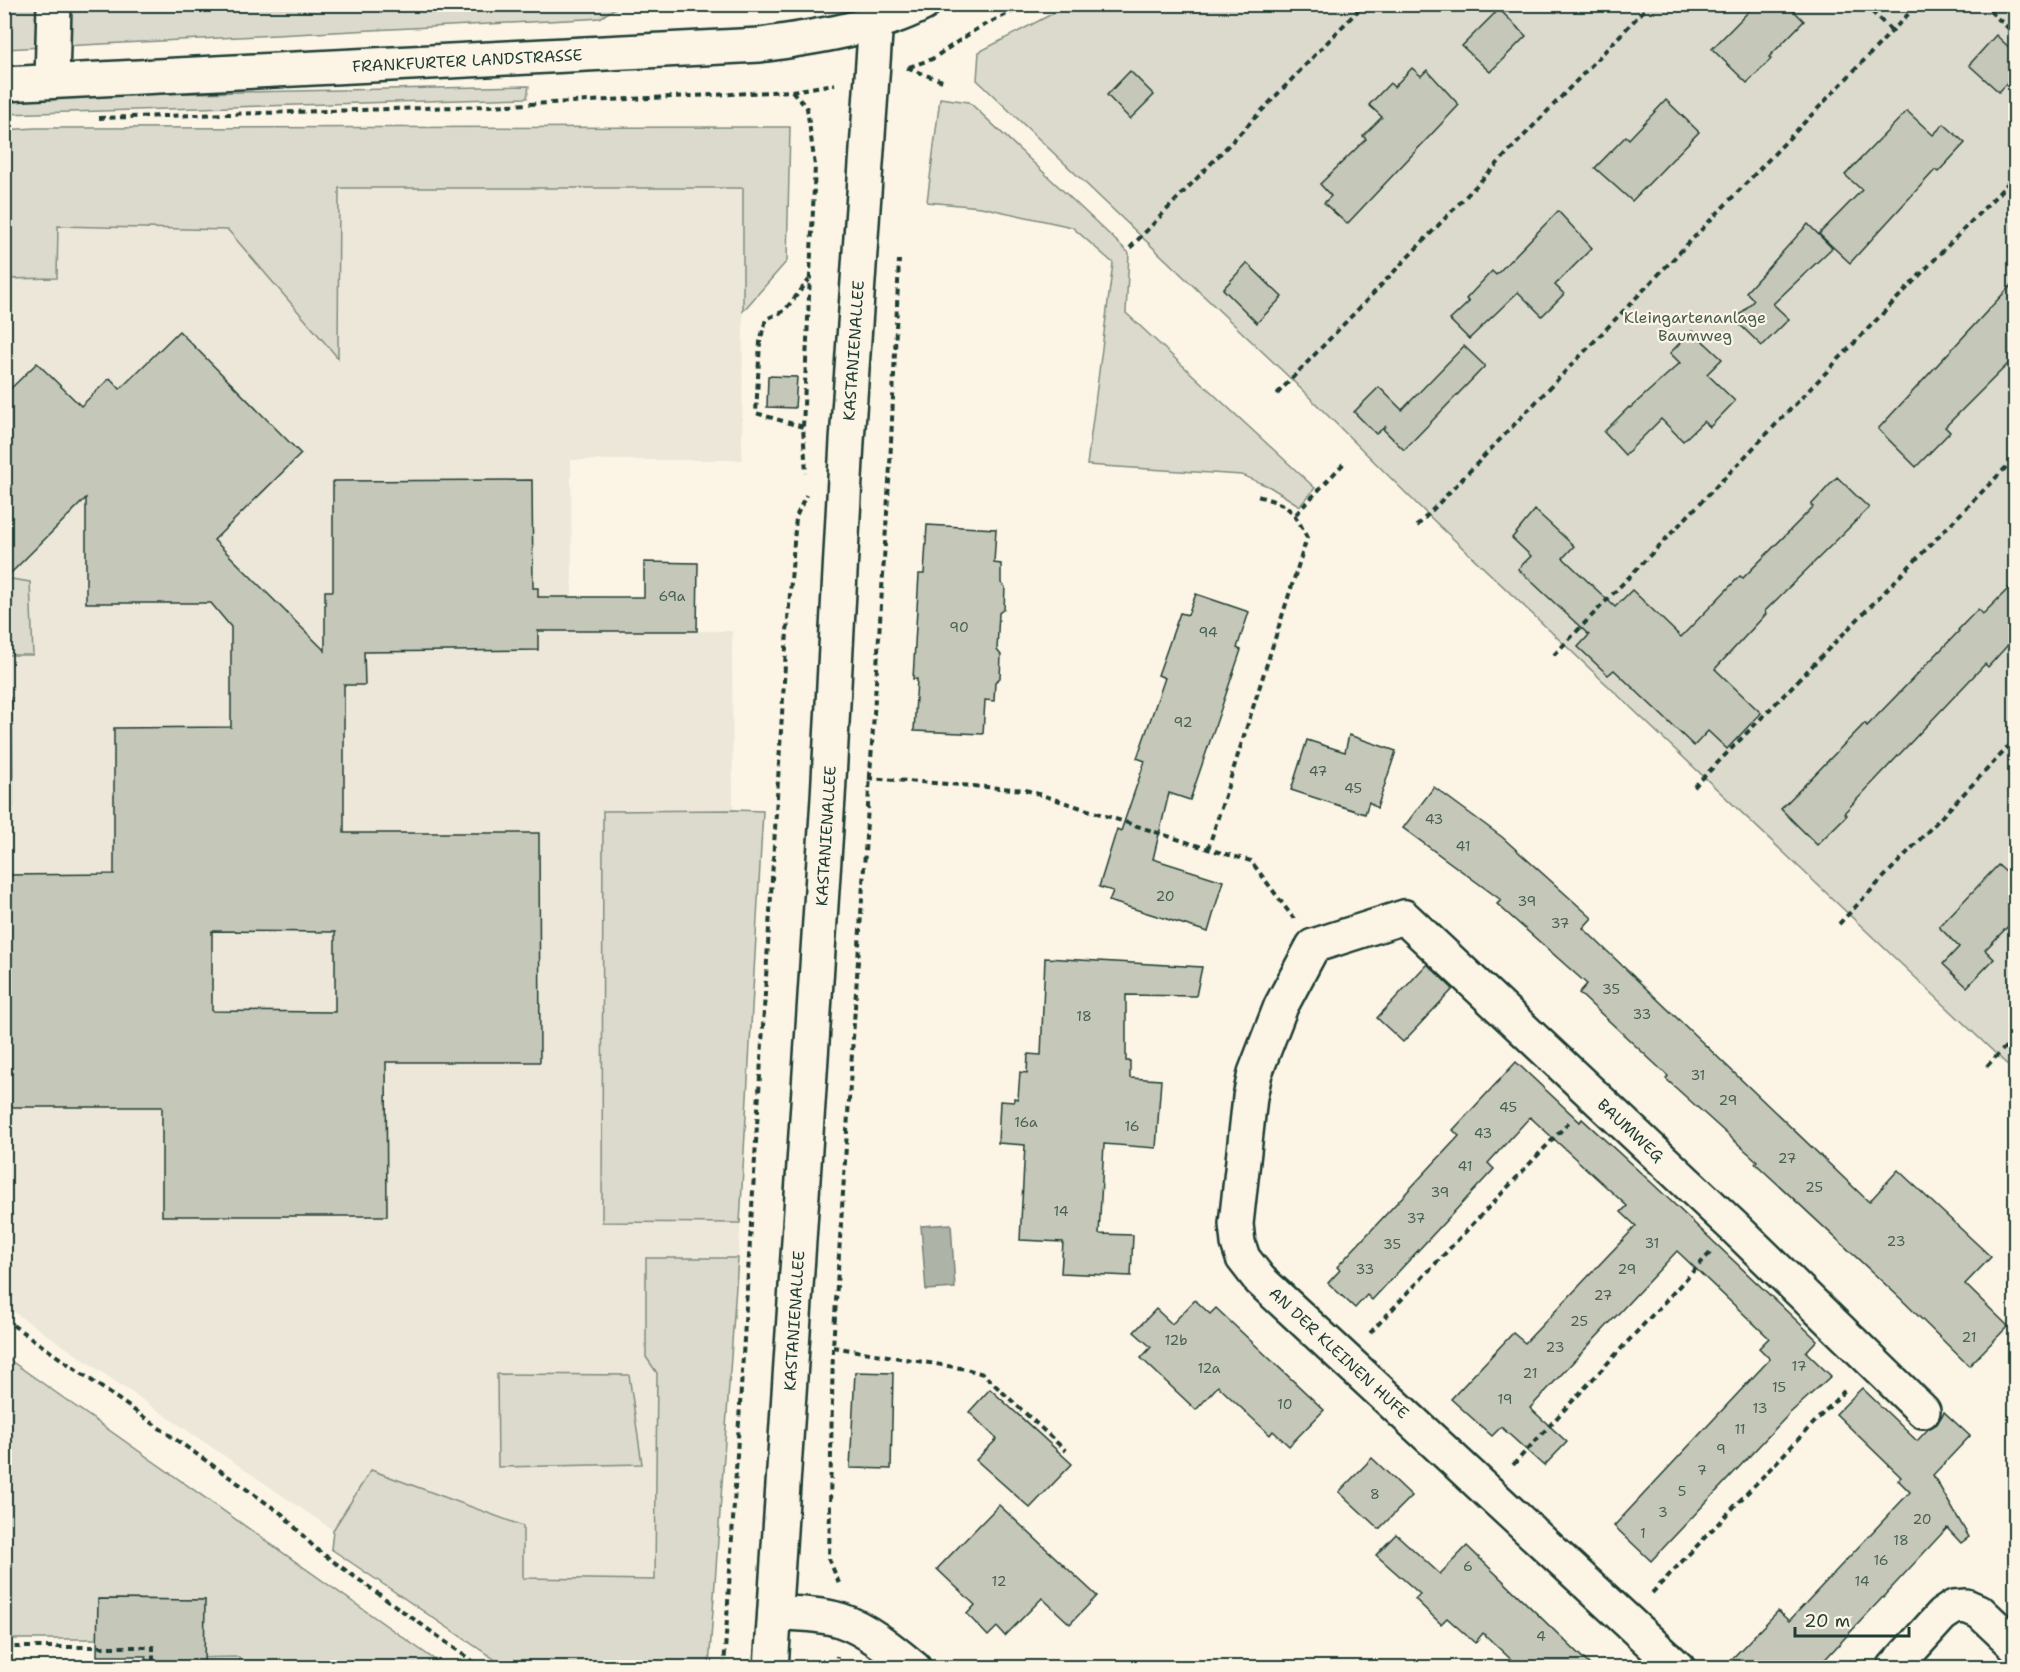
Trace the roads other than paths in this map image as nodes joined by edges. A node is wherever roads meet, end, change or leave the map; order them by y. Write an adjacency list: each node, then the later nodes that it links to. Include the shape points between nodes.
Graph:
1 (54, 4): 4 (street)
2 (922, 4): 3 (street, FRANKFURTER LANDSTRASSE)
3 (877, 13): 4 (street, FRANKFURTER LANDSTRASSE, via 824,35 760,45); 8 (street, KASTANIENALLEE)
4 (52, 81): 5 (street, FRANKFURTER LANDSTRASSE)
5 (4, 84)
6 (1313, 946): 7 (street, BAUMWEG, via 1404,917); 12 (street, AN DER KLEINEN HUFE, via 1281,1006 1255,1072 1244,1134 1236,1224 1243,1257 1250,1269)
7 (1923, 1411)
8 (775, 1613): 10 (street, KASTANIENALLEE); 11 (street, via 839,1620 888,1646)
9 (2016, 1646): 13 (street, via 1980,1612 1966,1606 1954,1607)
10 (771, 1668)
11 (914, 1668)
12 (1678, 1668)
13 (1893, 1668)

